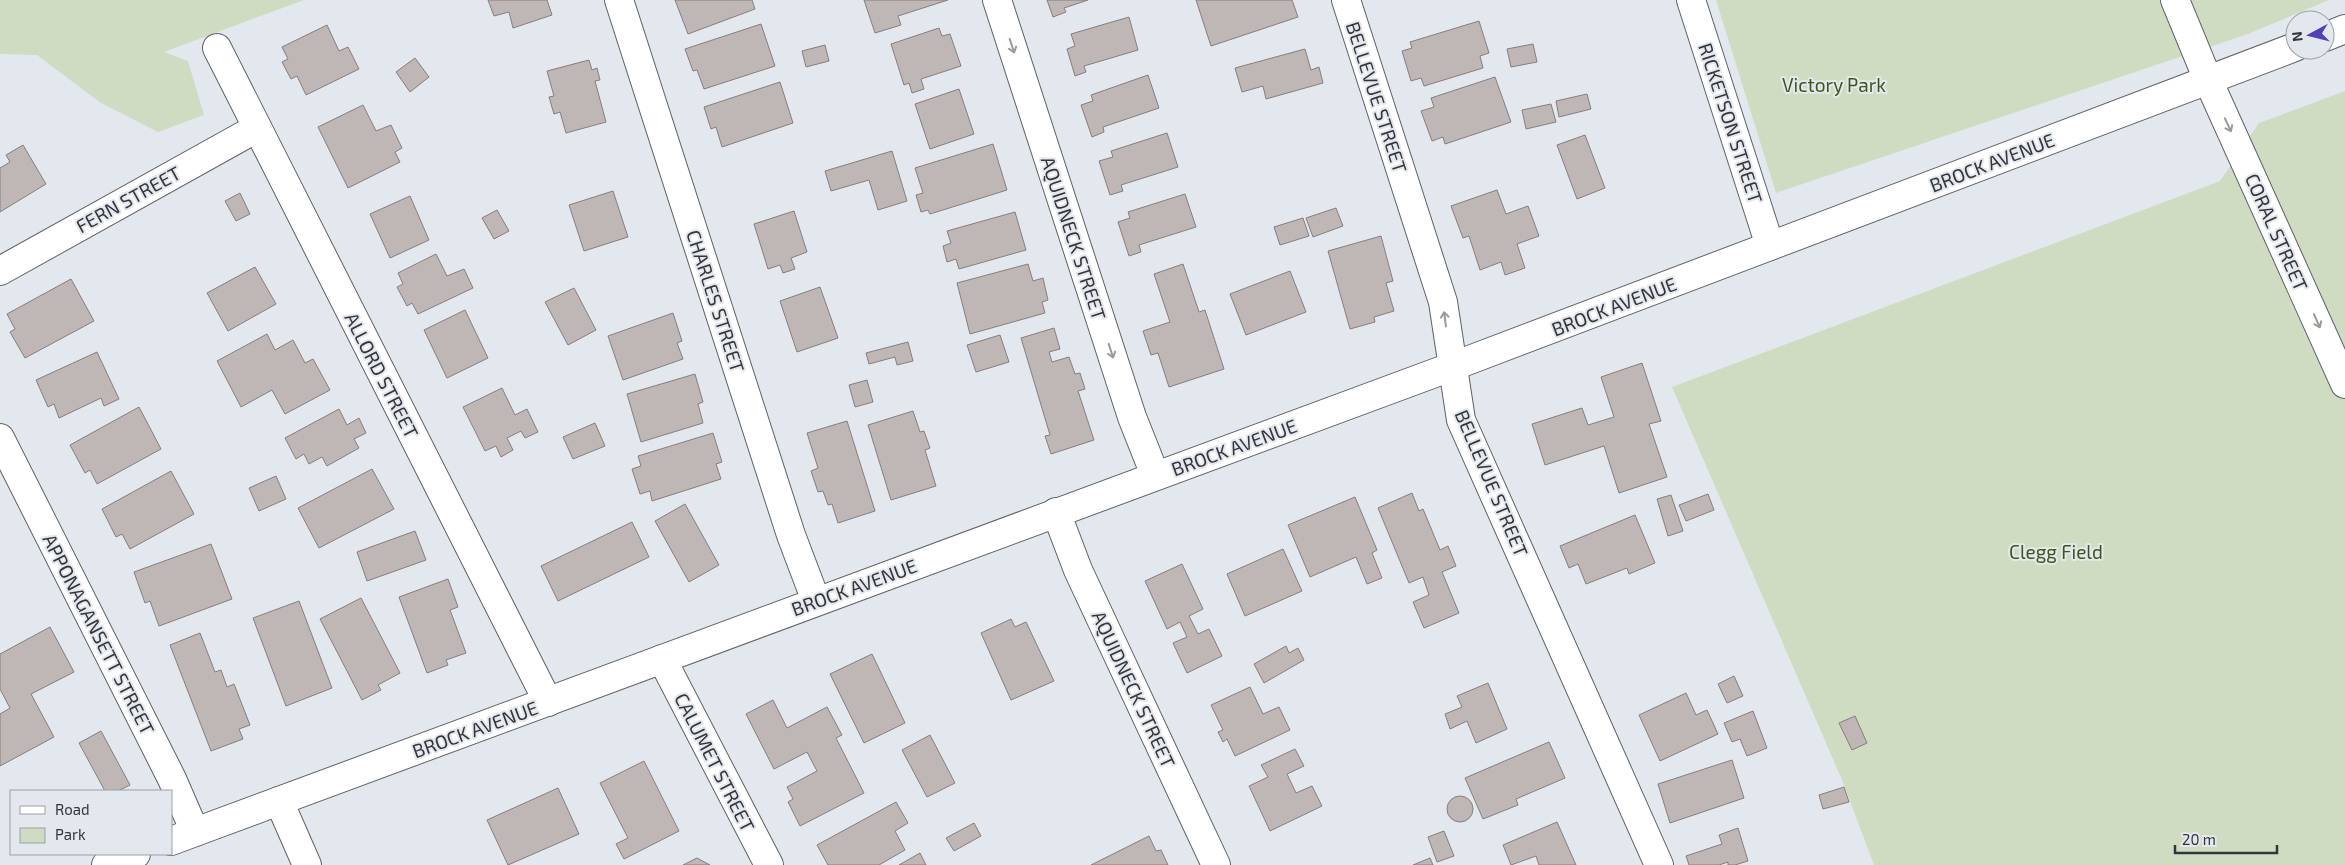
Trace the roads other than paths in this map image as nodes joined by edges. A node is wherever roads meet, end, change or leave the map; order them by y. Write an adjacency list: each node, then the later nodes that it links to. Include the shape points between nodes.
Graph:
1 (619, 0): 17 (street, CHARLES STREET, via 791,535)
2 (997, 0): 15 (street, AQUIDNECK STREET, one-way to 15, via 1129,408)
3 (1346, 0): 12 (street, BELLEVUE STREET, one-way to 3, via 1443,302)
4 (1692, 0): 10 (street, RICKETSON STREET)
5 (2174, 0): 8 (street, CORAL STREET)
6 (217, 48): 9 (street, ALLORD STREET)
7 (2285, 52): 8 (street, BROCK AVENUE)
8 (2208, 80): 10 (street, BROCK AVENUE); 13 (street, CORAL STREET, one-way to 13)
9 (257, 128): 11 (street, FERN STREET); 19 (street, ALLORD STREET)
10 (1770, 246): 12 (street, BROCK AVENUE)
11 (0, 271)
12 (1451, 368): 15 (street, BROCK AVENUE); 27 (street, BELLEVUE STREET, via 1461,420)
13 (2345, 384)
14 (0, 438): 21 (street, APPONAGANSETT STREET, via 172,779)
15 (1155, 475): 16 (street, BROCK AVENUE)
16 (1056, 512): 17 (street, BROCK AVENUE); 26 (street, AQUIDNECK STREET, via 1078,570)
17 (816, 602): 18 (street, BROCK AVENUE)
18 (662, 659): 19 (street, BROCK AVENUE); 25 (street, CALUMET STREET)
19 (548, 702): 20 (street, BROCK AVENUE)
20 (280, 800): 21 (street, BROCK AVENUE); 24 (street)
21 (183, 836)
22 (133, 855): 23 (street)
23 (106, 865)
24 (307, 865)
25 (769, 865)
26 (1216, 865)
27 (1659, 865)

